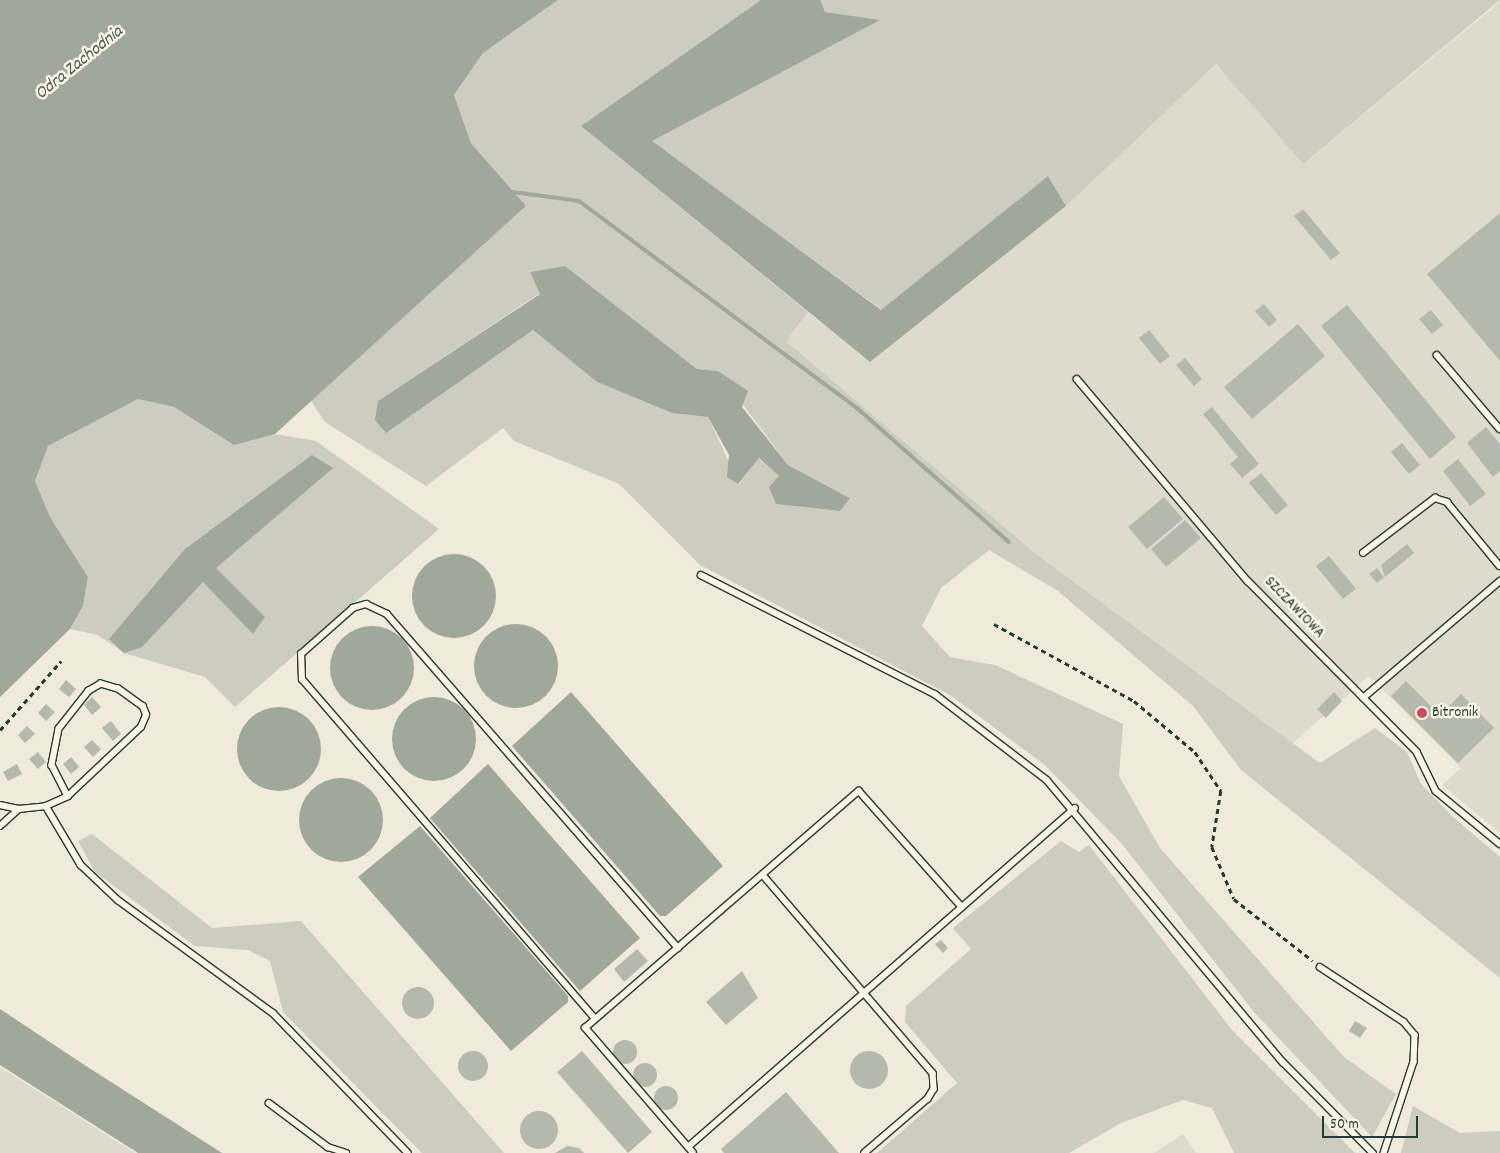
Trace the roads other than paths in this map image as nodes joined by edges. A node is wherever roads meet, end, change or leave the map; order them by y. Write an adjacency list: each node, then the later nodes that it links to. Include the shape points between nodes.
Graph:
1 (1437, 355): 3 (lane)
2 (1077, 379): 8 (lane, SZCZAWIOWA, via 1248,581)
3 (1500, 429)
4 (1364, 553): 5 (lane, via 1435,498 1447,502)
5 (1500, 566)
6 (701, 575): 12 (lane, via 935,694 1028,764)
7 (1500, 581): 8 (lane)
8 (1362, 698): 15 (lane, SZCZAWIOWA, via 1417,752 1436,791)
9 (68, 796): 9 (lane, via 141,727 146,714 143,707 118,689 101,684 89,692 59,729 52,765); 11 (lane)
10 (0, 805): 13 (lane)
11 (46, 806): 13 (lane); 25 (lane, via 80,865 118,900 274,1013)
12 (1075, 808): 17 (lane); 28 (lane, via 1283,1062)
13 (19, 809): 14 (lane)
14 (0, 826)
15 (1500, 844)
16 (763, 875): 17 (lane, via 859,790); 18 (lane); 20 (lane)
17 (962, 906): 20 (lane)
18 (678, 948): 21 (lane); 21 (lane, via 387,614 366,604 346,614 301,654 302,680)
19 (1320, 967): 29 (lane, via 1404,1022 1415,1035 1414,1062)
20 (866, 991): 23 (lane); 27 (lane, via 935,1079 928,1099)
21 (595, 1019): 23 (lane, via 585,1028)
22 (269, 1104): 24 (lane, via 328,1147)
23 (688, 1147): 26 (lane)
24 (346, 1153)
25 (408, 1153)
26 (693, 1153)
27 (866, 1153)
28 (1373, 1153)
29 (1384, 1153)

